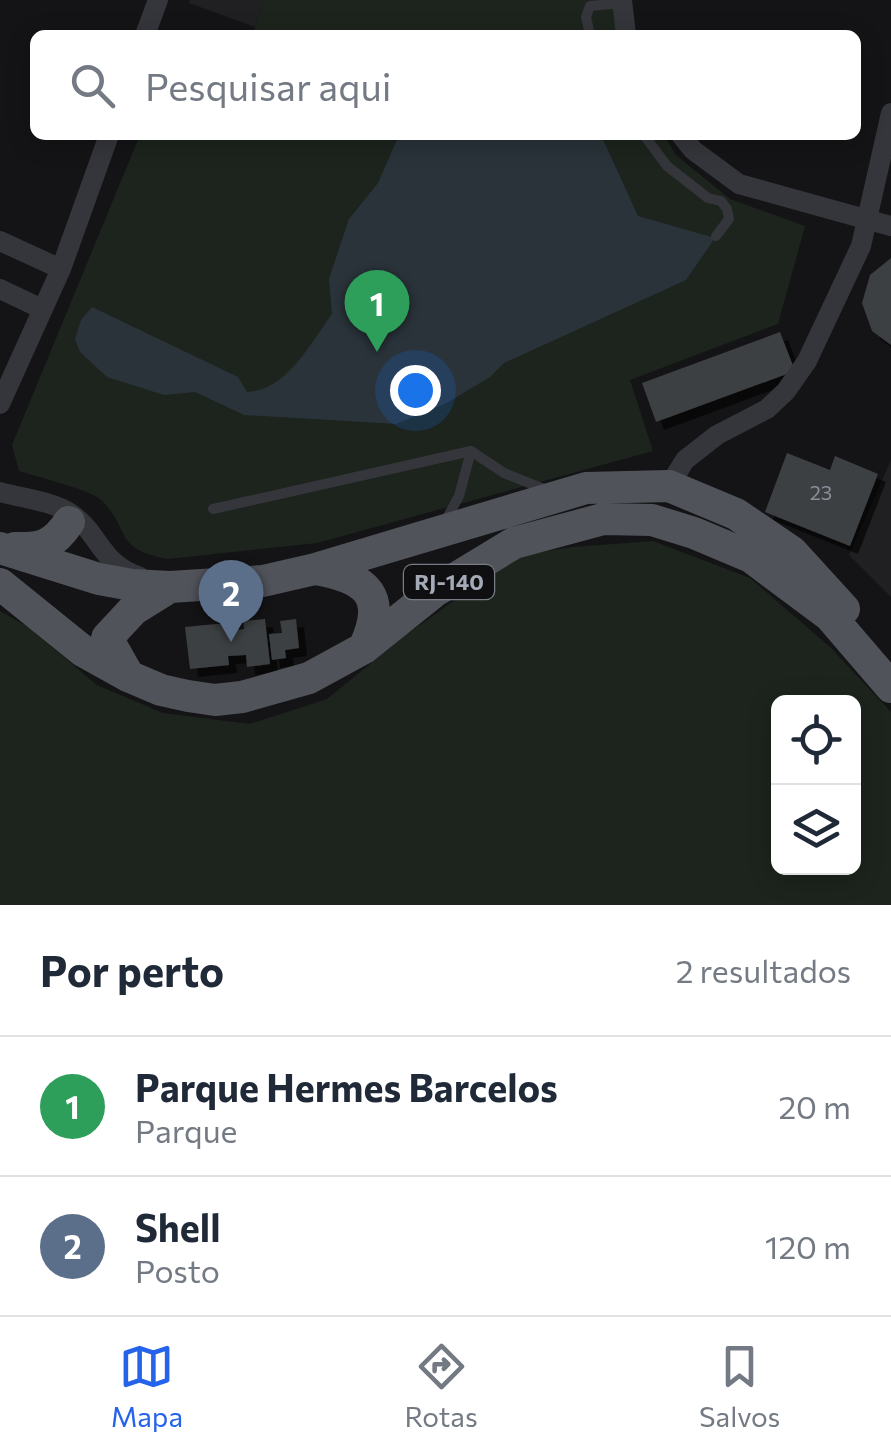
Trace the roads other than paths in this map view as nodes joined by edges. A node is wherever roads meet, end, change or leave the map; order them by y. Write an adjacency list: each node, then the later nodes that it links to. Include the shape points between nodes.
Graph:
1 (158, 0): 3 (street)
2 (622, 2): 4 (lane, via 590,6); 5 (street)
3 (147, 30)
4 (589, 30)
5 (625, 30)
6 (891, 113): 10 (street)
7 (107, 140): 14 (street)
8 (648, 140): 12 (lane, via 667,166 727,209 729,220)
9 (685, 140): 10 (street, via 738,184)
10 (867, 222): 11 (street); 19 (street, via 823,328 786,391 685,460)
11 (891, 226)
12 (716, 236)
13 (0, 241): 14 (street)
14 (61, 270): 16 (street)
15 (0, 289): 16 (street)
16 (42, 309): 17 (street)
17 (0, 404)
18 (471, 451): 21 (lane, via 527,484); 22 (lane); 24 (lane, via 459,496)
19 (669, 486): 21 (main road, RJ-140, via 586,488); 32 (main road, RJ-140, via 736,514 792,552)
20 (0, 492): 23 (street)
21 (564, 495): 24 (main road, RJ-140)
22 (213, 508)
23 (68, 516): 25 (main road, via 55,542); 27 (street); 29 (street, via 82,522 108,560)
24 (439, 533): 26 (main road, RJ-140)
25 (1, 548): 27 (main road, RJ-140)
26 (315, 569): 29 (main road, RJ-140, via 262,581); 31 (main road, via 343,574 368,590 375,624)
27 (98, 580): 29 (main road, RJ-140); 30 (main road)
28 (0, 584): 33 (main road, RJ-140, via 83,651)
29 (170, 587): 30 (main road, via 133,610)
30 (106, 638): 33 (main road)
31 (364, 648): 33 (main road, RJ-140, via 309,678 242,697 188,696); 34 (main road, RJ-140, via 434,591 514,542 603,519 652,520 751,558 830,616)
32 (891, 660)
33 (128, 676)
34 (891, 687)

